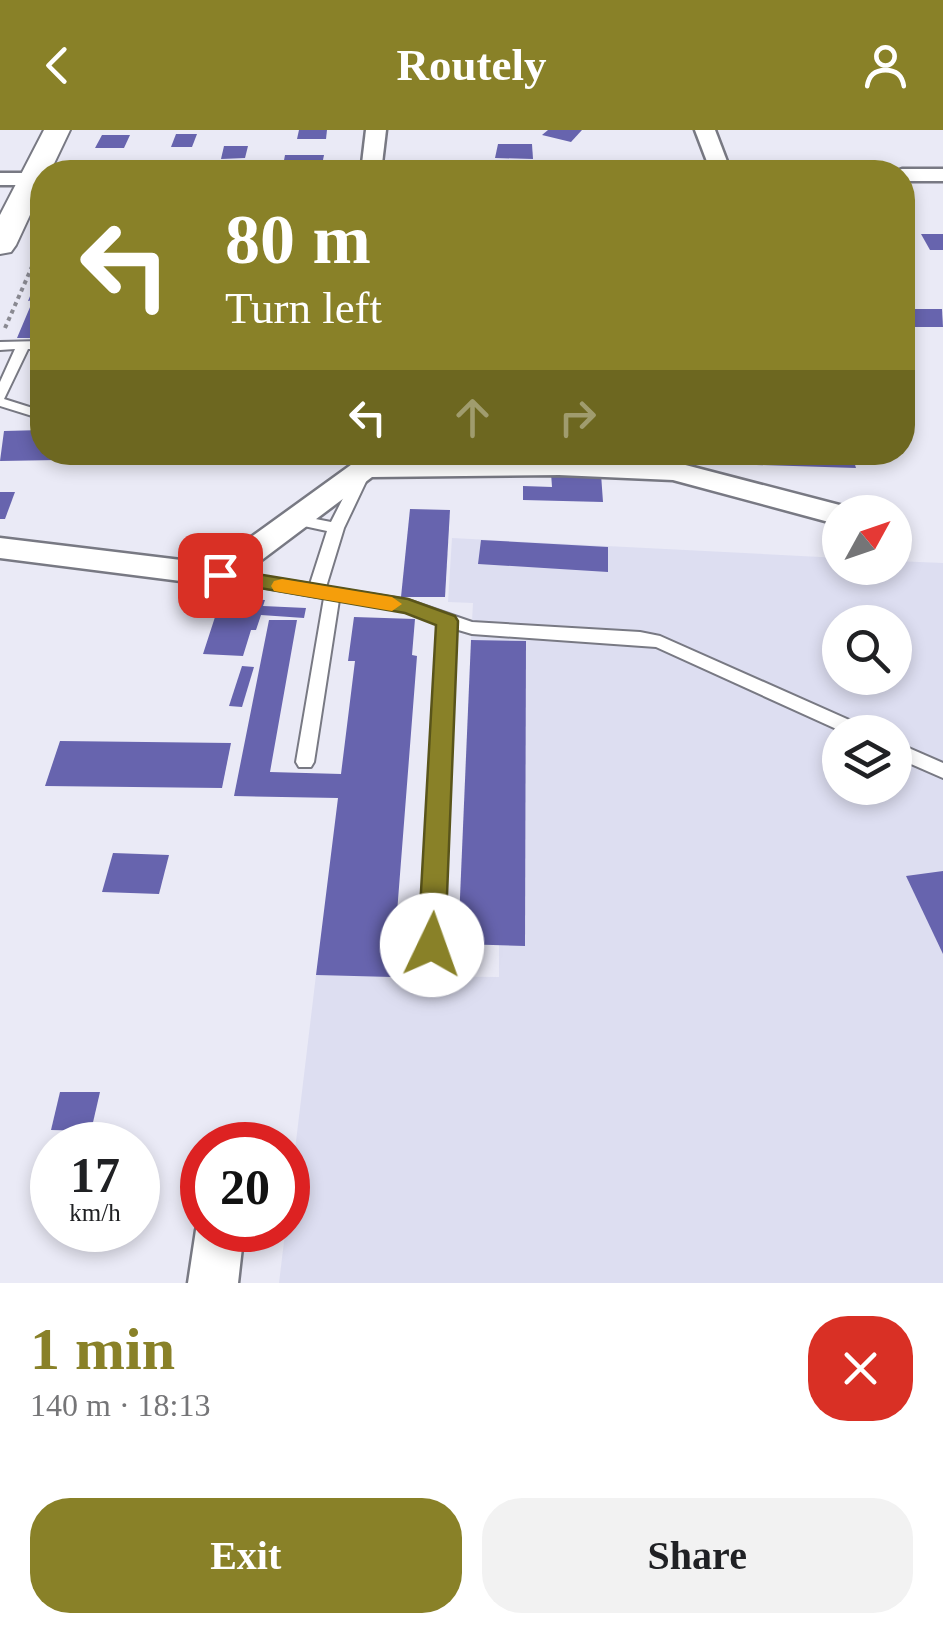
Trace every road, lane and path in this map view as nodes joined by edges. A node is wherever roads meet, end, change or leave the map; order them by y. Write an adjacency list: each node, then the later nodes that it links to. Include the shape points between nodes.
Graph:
1 (58, 130): 4 (main road)
2 (376, 130): 5 (street)
3 (704, 130): 6 (street)
4 (46, 160)
5 (372, 160)
6 (716, 160)
7 (915, 175): 8 (street)
8 (943, 176)
9 (0, 180): 10 (street)
10 (30, 180)
11 (30, 193): 12 (main road)
12 (0, 244)
13 (30, 272): 14 (path)
14 (0, 342): 15 (lane)
15 (23, 346): 16 (lane); 17 (lane)
16 (30, 346)
17 (0, 399): 18 (lane)
18 (30, 410)
19 (365, 465): 23 (street)
20 (370, 465): 24 (lane)
21 (536, 465): 22 (street, via 674,471)
22 (822, 510)
23 (295, 520): 24 (lane); 26 (street)
24 (336, 528): 27 (lane)
25 (0, 548): 26 (street)
26 (220, 575): 27 (lane)
27 (324, 594): 28 (lane, via 408,606); 31 (lane)
28 (447, 621): 29 (lane, via 660,642); 33 (lane)
29 (822, 715)
30 (912, 757): 32 (lane)
31 (304, 762)
32 (943, 771)
33 (432, 945)
34 (217, 1252): 35 (street)
35 (213, 1283)

